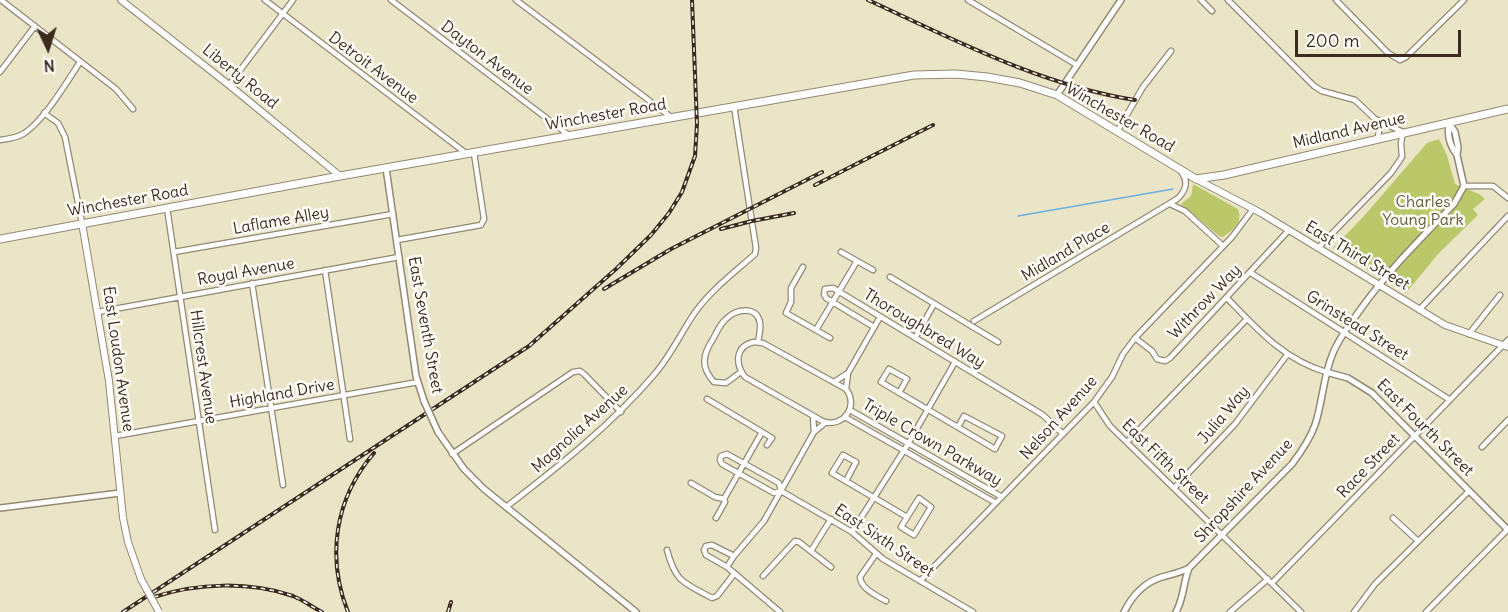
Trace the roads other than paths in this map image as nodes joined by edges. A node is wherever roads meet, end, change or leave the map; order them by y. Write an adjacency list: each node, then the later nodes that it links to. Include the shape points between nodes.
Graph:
1 (2, 0): 17 (street)
2 (121, 0): 22 (main road, Liberty Road)
3 (265, 0): 16 (street, Detroit Avenue)
4 (293, 0): 16 (street)
5 (391, 0): 33 (street, Dayton Avenue)
6 (516, 0): 28 (street)
7 (968, 0): 20 (street)
8 (1121, 0): 20 (street)
9 (1228, 0): 29 (street, via 1314,86 1355,100)
10 (1336, 0): 14 (street)
11 (1464, 0): 14 (street, via 1400,60 1388,53)
12 (1204, 1): 15 (street)
13 (1347, 2): 14 (street)
14 (1342, 6)
15 (1212, 11)
16 (283, 14): 22 (street); 36 (street, Detroit Avenue)
17 (35, 26): 19 (street); 21 (street)
18 (1171, 51): 31 (street, via 1143,87)
19 (80, 62): 25 (street, via 116,89); 27 (street)
20 (1077, 65): 23 (street)
21 (0, 72)
22 (229, 85): 39 (main road, Liberty Road)
23 (1057, 95): 24 (main road, Winchester Road, via 994,78 934,74 888,78); 31 (main road, Winchester Road)
24 (734, 106): 28 (main road, Winchester Road); 102 (street, Magnolia Avenue, via 755,254 708,297 667,359)
25 (133, 109)
26 (1508, 109): 30 (main road, Midland Avenue)
27 (44, 112): 35 (street, via 23,134); 48 (street, East Loudon Avenue, via 58,123 65,137)
28 (671, 117): 33 (main road, Winchester Road)
29 (1375, 119): 32 (street); 34 (street)
30 (1449, 123): 32 (main road, Midland Avenue); 41 (street, via 1455,132)
31 (1118, 130): 38 (main road, Winchester Road)
32 (1403, 132): 34 (main road, Midland Avenue); 53 (street, via 1402,157 1395,167)
33 (570, 136): 36 (main road, Winchester Road)
34 (1378, 138): 40 (main road, Midland Avenue)
35 (0, 140)
36 (470, 154): 37 (main road, Winchester Road); 51 (street, via 484,219 479,226)
37 (386, 168): 39 (main road, Winchester Road); 46 (street, East Seventh Street)
38 (1179, 168): 40 (main road, Winchester Road); 43 (street, Midland Place, via 1186,179 1185,189)
39 (340, 176): 44 (main road, Winchester Road)
40 (1196, 179): 45 (main road, East Third Street)
41 (1464, 186): 42 (street, via 1493,186); 64 (street, Shropshire Avenue, via 1454,204)
42 (1508, 198)
43 (1170, 204): 52 (street, via 1185,211); 75 (street, Midland Place)
44 (166, 208): 48 (main road, Winchester Road); 54 (street, Hillcrest Avenue)
45 (1254, 209): 49 (main road, East Third Street); 52 (street, Nelson Avenue)
46 (393, 214): 51 (street, East Seventh Street); 54 (street, Laflame Alley)
47 (1508, 216): 71 (street)
48 (82, 223): 50 (main road, Winchester Road); 72 (main road, East Loudon Avenue)
49 (1289, 230): 53 (main road, East Third Street); 61 (street, Withrow Way)
50 (0, 239)
51 (397, 240): 56 (street, East Seventh Street)
52 (1223, 246): 82 (street, Nelson Avenue)
53 (1318, 248): 64 (main road, East Third Street)
54 (174, 252): 67 (street, Hillcrest Avenue)
55 (841, 252): 57 (street)
56 (399, 257): 59 (street, Royal Avenue); 91 (street, East Seventh Street)
57 (857, 261): 60 (street); 65 (street)
58 (803, 267): 77 (street, via 791,288 786,313)
59 (325, 270): 63 (street, Royal Avenue); 95 (street)
60 (873, 270)
61 (1251, 273): 68 (street, Withrow Way); 78 (street, Grinstead Street)
62 (890, 277): 70 (street)
63 (252, 284): 67 (street, Royal Avenue); 99 (street)
64 (1378, 285): 71 (main road, East Third Street); 78 (street, Shropshire Avenue)
65 (838, 292): 69 (street); 69 (street, Thoroughbred Way, via 830,287 825,289 824,296); 73 (street, Thoroughbred Way)
66 (1500, 295): 79 (street)
67 (180, 296): 72 (street, Royal Avenue); 106 (street, Hillcrest Avenue)
68 (1227, 298): 74 (street, East Fourth Street); 82 (street, Withrow Way, via 1165,361 1157,359)
69 (833, 302): 76 (street, Thoroughbred Way); 77 (street)
70 (934, 304): 81 (street); 84 (street)
71 (1419, 310): 79 (main road, East Third Street)
72 (98, 312): 112 (main road, East Loudon Avenue)
73 (880, 316): 76 (street); 81 (street, Thoroughbred Way)
74 (1247, 319): 86 (street, East Fourth Street); 115 (street)
75 (974, 321)
76 (874, 327): 90 (street)
77 (816, 330): 80 (street)
78 (1344, 332): 89 (street, Shropshire Avenue); 97 (street, Grinstead Street)
79 (1469, 334): 85 (main road, East Third Street)
80 (830, 338)
81 (915, 338): 87 (street, Thoroughbred Way)
82 (1136, 338): 98 (street, Nelson Avenue)
83 (758, 342): 88 (street, via 748,343 739,355); 88 (street, via 757,315 738,311 722,323 705,352 705,368 714,382 726,383); 92 (street)
84 (998, 342)
85 (1506, 344): 97 (street, Race Street)
86 (1287, 355): 89 (street, East Fourth Street); 126 (street, Julia Way, via 1235,424)
87 (955, 362): 100 (street); 111 (street, Thoroughbred Way, via 1043,415)
88 (741, 372): 103 (street)
89 (1326, 372): 113 (street, East Fourth Street, via 1348,378 1372,393); 143 (street, Shropshire Avenue, via 1315,427 1305,446)
90 (848, 373): 92 (street); 93 (street, Triple Crown Parkway)
91 (418, 382): 95 (street, Highland Drive); 120 (street, East Seventh Street, bridge, via 438,432)
92 (834, 382): 93 (street)
93 (843, 387): 101 (street, Triple Crown Parkway, via 850,397)
94 (899, 393): 94 (street, via 881,382 889,369 907,379); 100 (street)
95 (344, 395): 99 (street, Highland Drive); 114 (street)
96 (706, 399): 109 (street)
97 (1450, 400): 113 (street, Race Street)
98 (1094, 402): 111 (street, Nelson Avenue); 115 (street, East Fifth Street)
99 (272, 408): 106 (street, Highland Drive); 125 (street)
100 (928, 409): 108 (street); 116 (street)
101 (850, 410): 104 (street, Triple Crown Parkway); 116 (street, Triple Crown Parkway)
102 (621, 412): 120 (street, via 584,374 573,372); 134 (street, Magnolia Avenue)
103 (813, 416): 107 (street); 110 (street)
104 (845, 417): 107 (street, Triple Crown Parkway, via 834,423); 119 (street, Triple Crown Parkway)
105 (1508, 420): 118 (street)
106 (198, 421): 112 (street, Highland Drive); 141 (street, Hillcrest Avenue)
107 (826, 422): 110 (street)
108 (958, 427): 108 (street, via 964,416 1002,436 995,449)
109 (762, 432): 117 (street, via 772,438); 121 (street)
110 (814, 432): 128 (street)
111 (1063, 434): 130 (street, Nelson Avenue)
112 (115, 436): 129 (main road, East Loudon Avenue)
113 (1414, 436): 127 (street, East Fourth Street); 156 (street, Race Street)
114 (350, 439)
115 (1127, 442): 126 (street, East Fifth Street)
116 (909, 444): 119 (street); 130 (street, Triple Crown Parkway)
117 (768, 445)
118 (1482, 447)
119 (904, 450): 131 (street); 133 (street, Triple Crown Parkway)
120 (452, 454): 134 (street, East Seventh Street)
121 (744, 463): 122 (street); 122 (street, East Sixth Street, via 728,454 721,456 722,464); 128 (street, East Sixth Street, via 779,483)
122 (738, 473): 128 (street, East Sixth Street, via 774,493); 132 (street)
123 (846, 481): 123 (street, via 832,473 843,455 856,462); 131 (street)
124 (691, 483): 132 (street)
125 (283, 485)
126 (1175, 487): 143 (street, East Fifth Street)
127 (1469, 490): 140 (street, East Fourth Street); 144 (street)
128 (781, 491): 139 (street, East Sixth Street); 148 (street, via 764,521)
129 (120, 493): 135 (street); 159 (main road, East Loudon Avenue, bridge, via 128,542 141,579)
130 (1002, 497): 133 (street, Nelson Avenue)
131 (875, 498): 136 (street); 142 (street)
132 (724, 499): 137 (street)
133 (996, 503): 155 (street, Nelson Avenue)
134 (506, 507): 160 (street, East Seventh Street)
135 (0, 508)
136 (907, 517): 136 (street, via 901,527 914,535 931,507 919,498)
137 (716, 518)
138 (1393, 518): 144 (street)
139 (831, 519): 142 (street, East Sixth Street); 146 (street)
140 (1508, 529): 168 (street)
141 (215, 530)
142 (852, 532): 147 (street, East Sixth Street)
143 (1222, 534): 151 (street, Shropshire Avenue); 156 (street, East Fifth Street)
144 (1418, 542): 167 (street, via 1375,584)
145 (667, 550): 152 (street, via 678,577 712,598)
146 (811, 551): 150 (street); 154 (street, via 799,542 793,543)
147 (876, 554): 155 (street, East Sixth Street); 158 (street, via 860,581)
148 (734, 556): 149 (street); 149 (street, via 709,544 705,548 706,555)
149 (727, 567): 152 (street)
150 (831, 567)
151 (1189, 568): 153 (street, Shropshire Avenue); 157 (street, Shropshire Avenue)
152 (734, 574): 161 (street)
153 (1171, 575): 157 (street, via 1178,577); 163 (street, Shropshire Avenue, via 1144,586)
154 (763, 576)
155 (920, 581): 162 (street, East Sixth Street)
156 (1270, 581): 165 (street, Race Street); 166 (street, East Fifth Street)
157 (1183, 588): 164 (street, Shropshire Avenue)
158 (886, 601)
159 (159, 612)
160 (636, 612)
161 (780, 612)
162 (973, 612)
163 (1124, 612)
164 (1176, 612)
165 (1230, 612)
166 (1301, 612)
167 (1354, 612)
168 (1426, 612)

